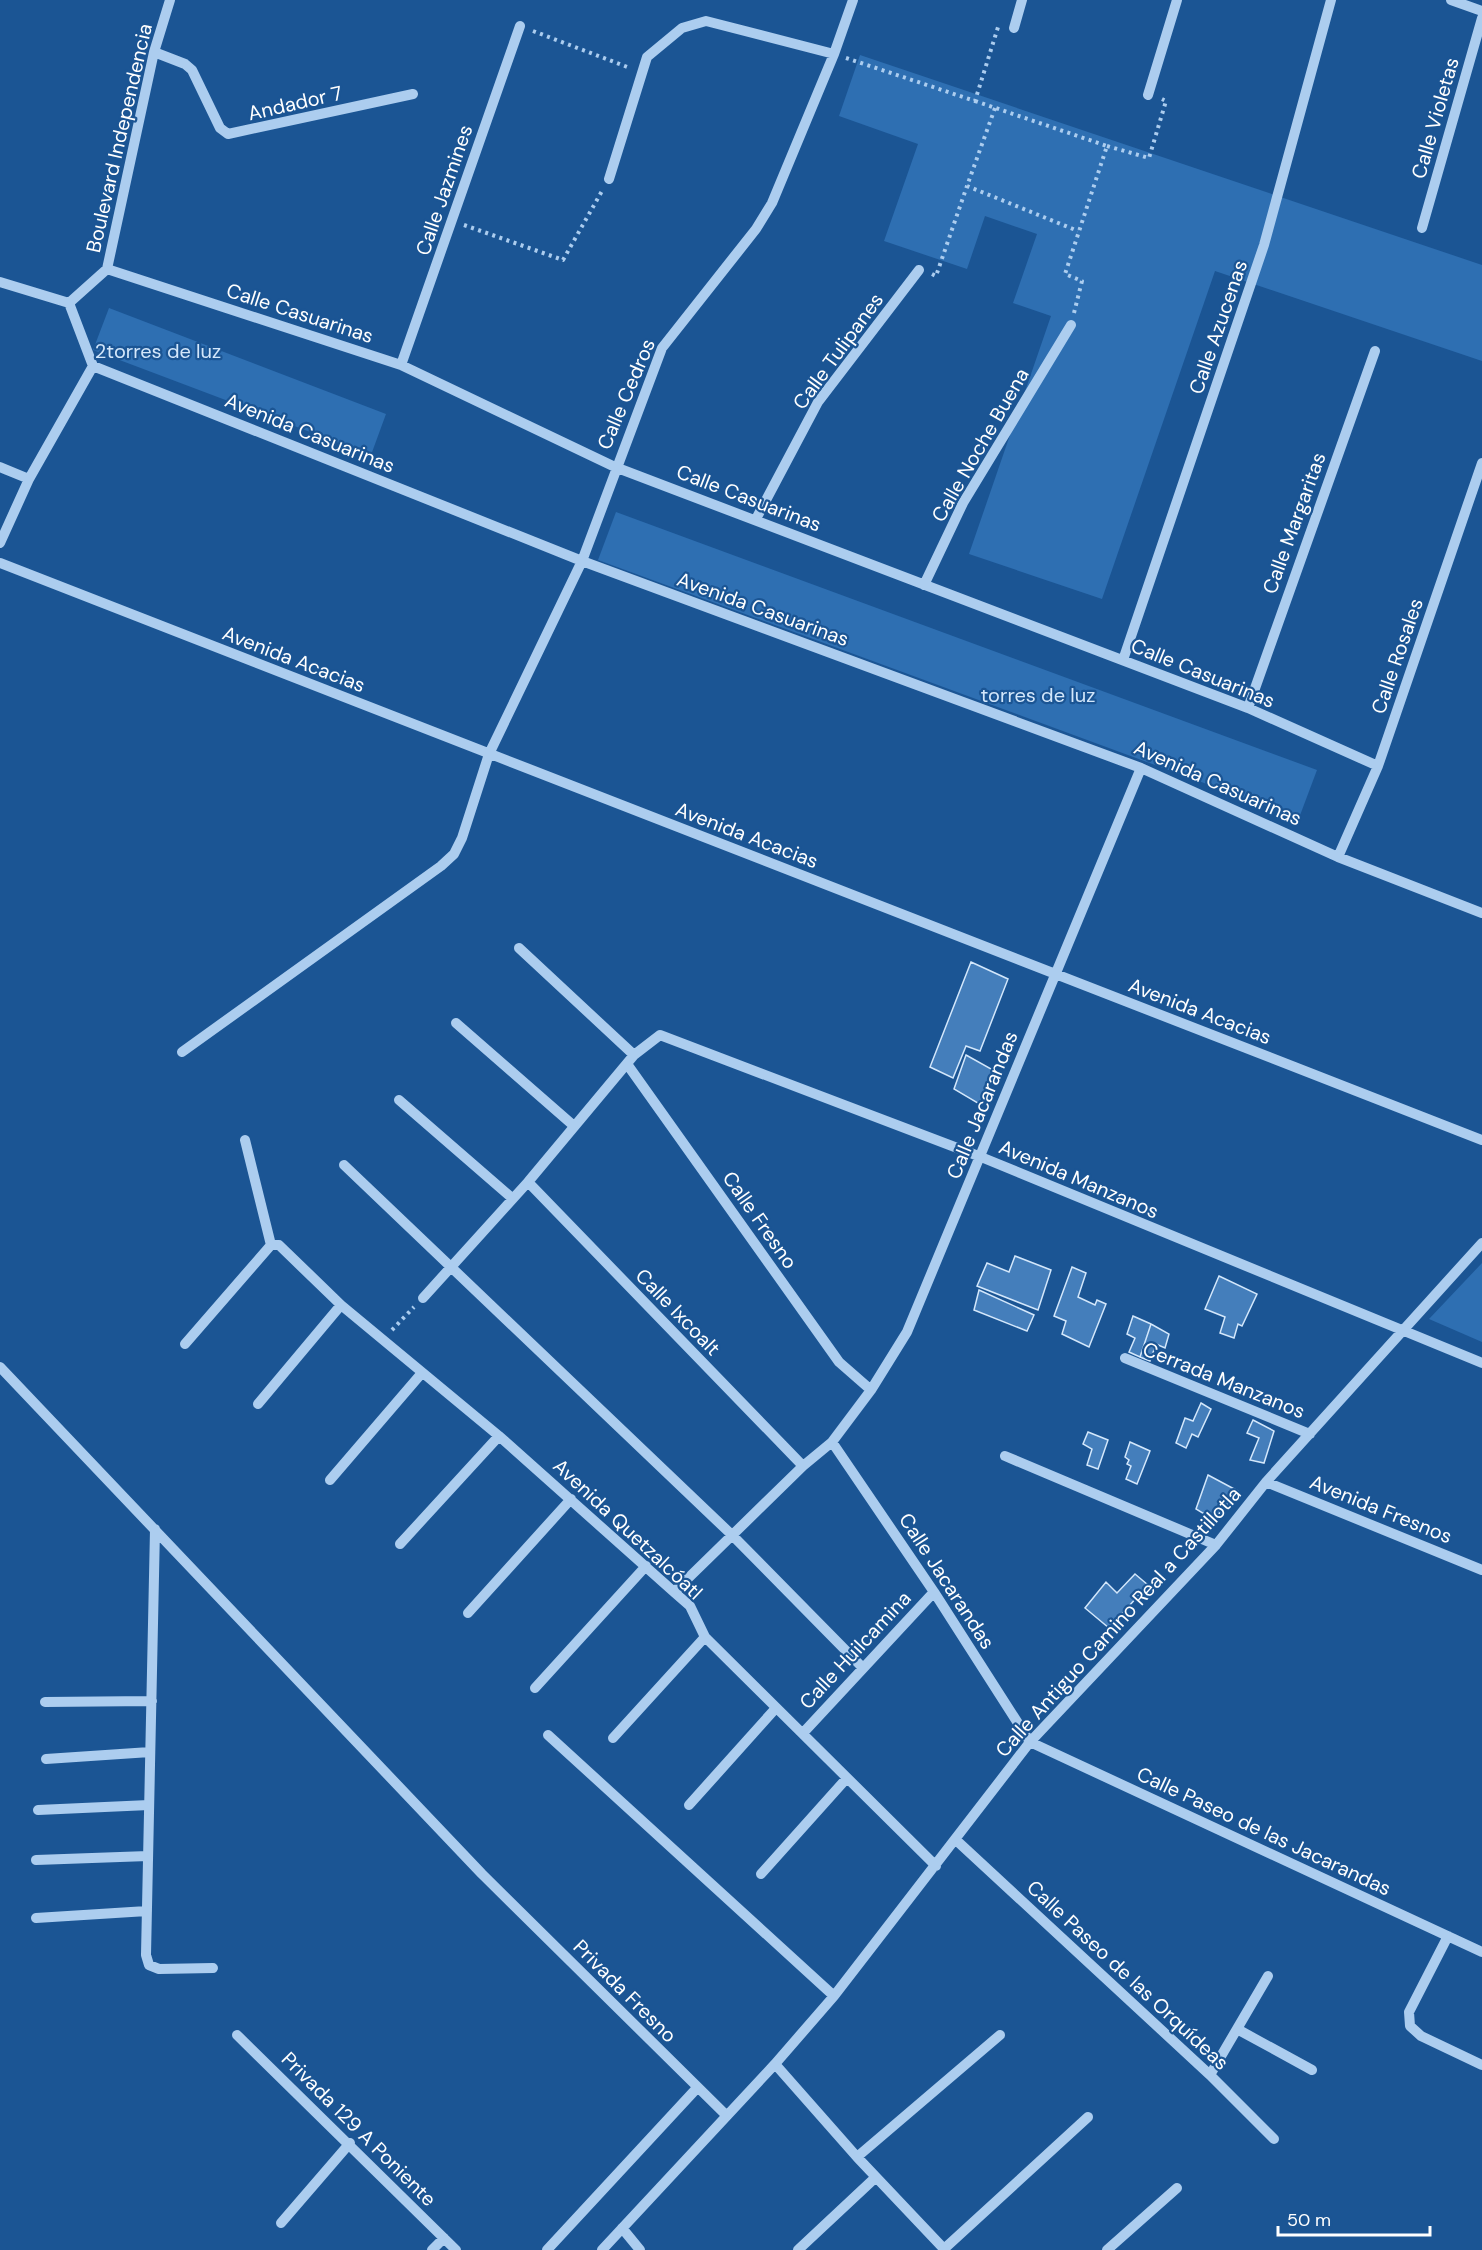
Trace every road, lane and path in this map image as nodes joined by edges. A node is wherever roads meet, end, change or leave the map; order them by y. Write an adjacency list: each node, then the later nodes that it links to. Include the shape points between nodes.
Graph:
1 (170, 0): 11 (street, Boulevard Independencia)
2 (853, 0): 12 (street, Calle Cedros)
3 (1022, 0): 10 (street)
4 (1177, 0): 15 (street)
5 (1331, 0): 41 (street, Calle Azucenas, via 1264,245)
6 (1451, 0): 7 (street)
7 (1482, 11)
8 (1482, 18): 22 (street, Calle Violetas)
9 (520, 26): 13 (path); 21 (street, Calle Jazmines)
10 (1014, 28): 16 (path, via 998,24)
11 (154, 52): 14 (street, Andador 7, via 192,70 220,128 228,134); 24 (street, Boulevard Independencia)
12 (834, 54): 13 (street, via 706,21 682,28 647,57); 16 (path); 34 (street, Calle Cedros, via 772,203 662,348)
13 (642, 73): 19 (street)
14 (413, 94)
15 (1148, 95): 18 (path, via 1166,101 1149,158)
16 (975, 101): 17 (path)
17 (995, 108): 18 (path); 20 (path)
18 (1107, 146): 23 (path)
19 (609, 179): 21 (path, via 563,260)
20 (967, 186): 23 (path); 25 (path, via 936,276)
21 (452, 221): 30 (street, Calle Jazmines)
22 (1422, 228)
23 (1078, 231): 28 (path, via 1065,274 1082,281)
24 (107, 269): 27 (street, Boulevard Independencia); 30 (street, Calle Casuarinas)
25 (919, 270): 36 (street, Calle Tulipanes, via 818,402)
26 (0, 282): 27 (street)
27 (69, 303): 31 (street)
28 (1071, 325): 40 (street, Calle Noche Buena, via 963,503)
29 (1375, 351): 42 (street, Calle Margaritas)
30 (401, 365): 34 (street, Calle Casuarinas)
31 (93, 366): 35 (street); 38 (street, Avenida Casuarinas)
32 (1482, 463): 44 (street, Calle Rosales)
33 (0, 467): 35 (street)
34 (615, 467): 36 (street, Calle Casuarinas); 38 (street, Calle Cedros)
35 (29, 478): 37 (street)
36 (756, 519): 40 (street, Calle Casuarinas)
37 (0, 543)
38 (582, 561): 43 (street, Calle Cedros); 45 (street, Avenida Casuarinas)
39 (0, 563): 43 (street, Avenida Acacias)
40 (924, 585): 41 (street, Calle Casuarinas)
41 (1123, 660): 42 (street, Calle Casuarinas)
42 (1248, 708): 44 (street, Calle Casuarinas)
43 (489, 754): 49 (street, Avenida Acacias); 51 (street, Calle Cedros, via 462,838 441,867)
44 (1378, 766): 46 (street, Calle Rosales)
45 (1141, 768): 46 (street, Avenida Casuarinas); 49 (street, Calle Jacarandas)
46 (1338, 857): 47 (street, Avenida Casuarinas)
47 (1482, 913)
48 (519, 948): 52 (street, Calle Fresno)
49 (1054, 973): 56 (street, Avenida Acacias); 57 (street, Calle Jacarandas)
50 (456, 1023): 54 (street)
51 (182, 1052)
52 (630, 1060): 54 (street); 57 (street, Avenida Manzanos, via 660,1035); 73 (street, Calle Fresno, via 839,1362)
53 (399, 1100): 60 (street)
54 (574, 1126): 59 (street)
55 (244, 1140): 62 (street)
56 (1482, 1140)
57 (981, 1157): 66 (street, Avenida Manzanos); 73 (street, Calle Jacarandas, via 916,1313)
58 (344, 1165): 63 (street)
59 (528, 1182): 60 (street); 79 (street, Calle Ixcoalt)
60 (512, 1198): 63 (street)
61 (1482, 1243): 66 (street, Calle Antiguo Camino Real a Castillotla)
62 (271, 1245): 65 (street, Avenida Quetzalcóatl, via 279,1245); 68 (street)
63 (451, 1266): 64 (street); 84 (street)
64 (423, 1298): 67 (path)
65 (341, 1305): 67 (street, Avenida Quetzalcóatl); 74 (street)
66 (1403, 1332): 70 (street, Avenida Manzanos); 75 (street, Calle Antiguo Camino Real a Castillotla)
67 (384, 1338): 72 (street, Avenida Quetzalcóatl)
68 (184, 1344)
69 (1125, 1358): 75 (street, Cerrada Manzanos)
70 (1482, 1363)
71 (0, 1367): 83 (street, Privada Fresno)
72 (421, 1374): 76 (street, Avenida Quetzalcóatl); 80 (street)
73 (871, 1390): 77 (street, Calle Jacarandas)
74 (258, 1404)
75 (1310, 1434): 81 (street, Calle Antiguo Camino Real a Castillotla)
76 (499, 1436): 82 (street, Avenida Quetzalcóatl); 85 (street)
77 (832, 1442): 79 (street, Calle Jacarandas); 90 (street, Calle Jacarandas)
78 (1005, 1456): 86 (street)
79 (803, 1466): 84 (street, Calle Jacarandas)
80 (330, 1479)
81 (1266, 1482): 86 (street, Calle Antiguo Camino Real a Castillotla); 88 (street, Avenida Fresnos)
82 (571, 1500): 87 (street, Avenida Quetzalcóatl); 91 (street)
83 (155, 1529): 95 (street); 127 (street, Privada Fresno, via 482,1874)
84 (733, 1536): 89 (street, Calle Jacarandas); 93 (street)
85 (400, 1544)
86 (1216, 1545): 101 (street, Calle Antiguo Camino Real a Castillotla)
87 (646, 1566): 89 (street, Avenida Quetzalcóatl); 94 (street)
88 (1482, 1570)
89 (674, 1592): 92 (street, Avenida Quetzalcóatl, via 690,1606)
90 (934, 1592): 93 (street, Calle Huilcamina); 101 (street, Calle Jacarandas)
91 (468, 1613)
92 (705, 1637): 97 (street, Avenida Quetzalcóatl); 100 (street)
93 (863, 1668): 98 (street, Calle Huilcamina)
94 (535, 1688)
95 (152, 1701): 96 (street); 102 (street)
96 (45, 1702)
97 (776, 1708): 98 (street, Avenida Quetzalcóatl); 106 (street)
98 (803, 1733): 104 (street, Avenida Quetzalcóatl)
99 (548, 1735): 119 (street)
100 (613, 1738)
101 (1030, 1742): 108 (street, Calle Antiguo Camino Real a Castillotla); 115 (street, Calle Paseo de las Jacarandas)
102 (150, 1752): 103 (street); 105 (street)
103 (46, 1759)
104 (847, 1778): 111 (street, Avenida Quetzalcóatl); 112 (street)
105 (149, 1805): 107 (street); 109 (street)
106 (689, 1805)
107 (38, 1810)
108 (956, 1840): 111 (street, Calle Antiguo Camino Real a Castillotla); 126 (street, Calle Paseo de las Orquídeas)
109 (148, 1856): 110 (street); 113 (street)
110 (36, 1860)
111 (936, 1866): 119 (street, Calle Antiguo Camino Real a Castillotla)
112 (761, 1874)
113 (147, 1911): 114 (street); 117 (street, via 149,1965 159,1969)
114 (36, 1918)
115 (1448, 1936): 116 (street, Calle Paseo de las Jacarandas); 124 (street, via 1409,2012 1410,2026 1421,2036)
116 (1482, 1952)
117 (213, 1968)
118 (1268, 1976): 120 (street)
119 (834, 1996): 123 (street, Calle Antiguo Camino Real a Castillotla)
120 (1237, 2029): 125 (street); 126 (street)
121 (237, 2035): 131 (street, Privada 129 A Poniente)
122 (1000, 2035): 132 (street)
123 (775, 2064): 128 (street, Calle Antiguo Camino Real a Castillotla); 132 (street)
124 (1482, 2065)
125 (1312, 2070)
126 (1210, 2075): 130 (street, Calle Paseo de las Orquídeas)
127 (697, 2088): 128 (street, Privada Fresno); 141 (street)
128 (726, 2115): 136 (street, Calle Antiguo Camino Real a Castillotla)
129 (1088, 2117): 138 (street)
130 (1274, 2139)
131 (350, 2143): 135 (street); 137 (street, Privada 129 A Poniente)
132 (857, 2157): 133 (street)
133 (876, 2177): 138 (street); 144 (street)
134 (1177, 2188): 145 (street)
135 (281, 2223)
136 (622, 2228): 142 (street, Calle Antiguo Camino Real a Castillotla); 143 (street)
137 (444, 2238): 139 (street); 140 (street, Privada 129 A Poniente)
138 (945, 2249)
139 (432, 2250)
140 (456, 2250)
141 (547, 2250)
142 (602, 2250)
143 (640, 2250)
144 (798, 2250)
145 (1107, 2250)

